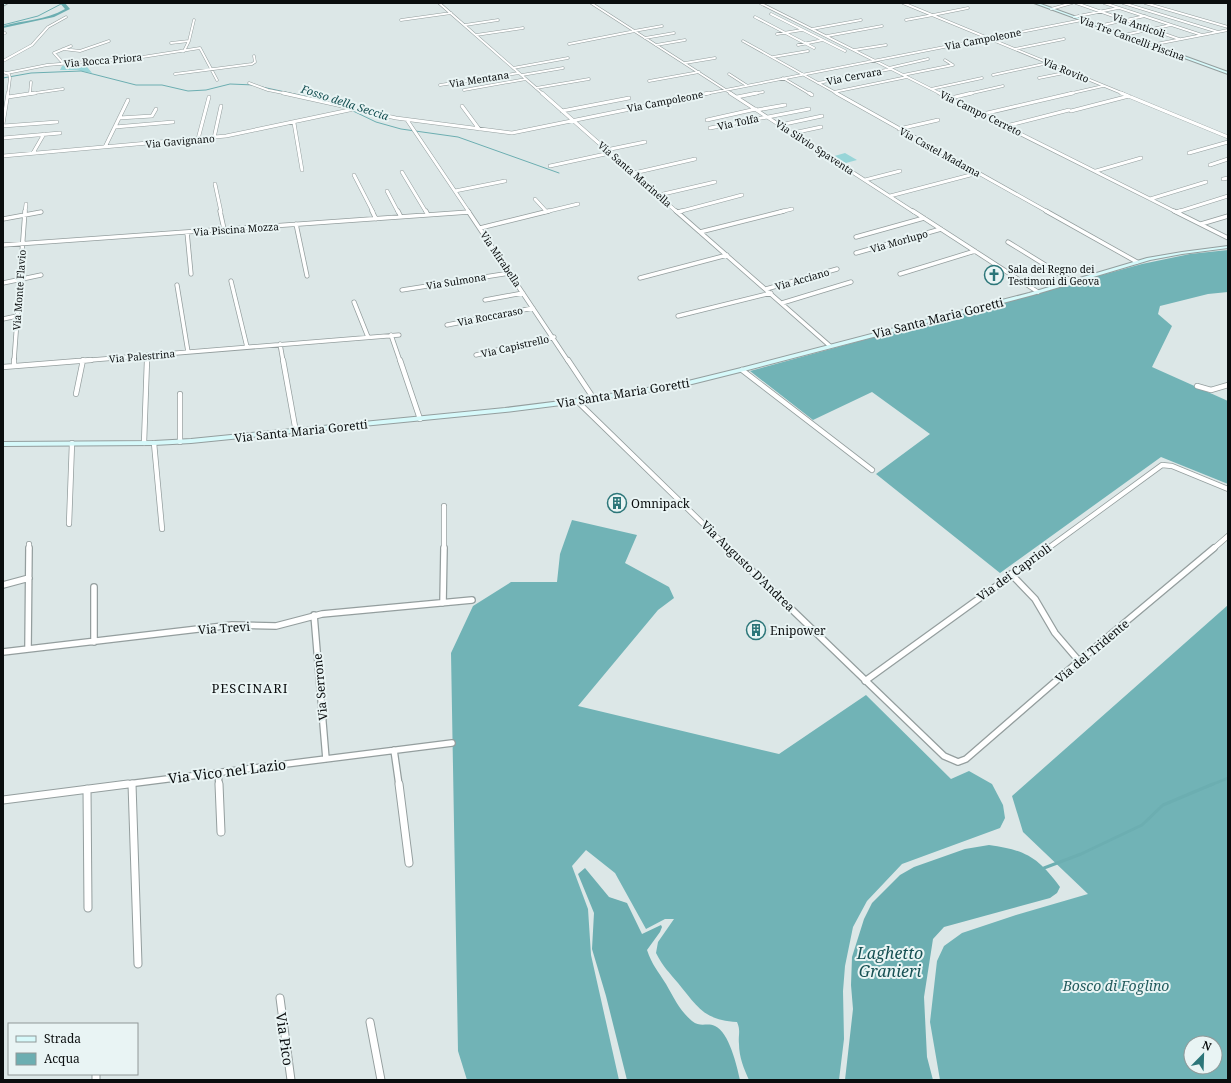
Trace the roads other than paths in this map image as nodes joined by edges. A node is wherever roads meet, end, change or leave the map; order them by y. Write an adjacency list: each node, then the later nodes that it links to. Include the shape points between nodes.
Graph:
1 (7, 3): 14 (main road)
2 (439, 3): 21 (street, Via Santa Marinella)
3 (591, 3): 49 (street, Via Silvio Spaventa)
4 (760, 3): 45 (street, Via Campo Cerreto)
5 (915, 3): 12 (street)
6 (1035, 3): 18 (main road, Via Tre Cancelli Piscina)
7 (1072, 3): 18 (street)
8 (1076, 3): 20 (street, Via Anticoli)
9 (1104, 3): 17 (street)
10 (1123, 3): 15 (street)
11 (1145, 3): 19 (street)
12 (905, 4): 24 (street, Via Rovito)
13 (1138, 4): 15 (street)
14 (3, 5)
15 (1132, 6): 17 (street); 23 (street)
16 (968, 8): 24 (street)
17 (1120, 8): 20 (street); 25 (street)
18 (1052, 9): 28 (main road, Via Tre Cancelli Piscina)
19 (1173, 11): 23 (street); 29 (street)
20 (1101, 12): 28 (street); 36 (street, Via Anticoli)
21 (451, 13): 31 (street); 38 (street, Via Santa Marinella)
22 (771, 14): 46 (street)
23 (1159, 14): 25 (street); 37 (street)
24 (932, 15): 34 (street); 59 (street, Via Rovito)
25 (1145, 16): 36 (street); 39 (street)
26 (66, 17): 90 (street, via 48,27 32,45)
27 (755, 17): 52 (street)
28 (1074, 17): 35 (main road, Via Tre Cancelli Piscina)
29 (1202, 19): 37 (street); 43 (street)
30 (194, 20): 66 (street)
31 (401, 20)
32 (498, 20): 38 (street)
33 (862, 20): 45 (street)
34 (906, 20)
35 (1082, 20): 42 (main road, Via Tre Cancelli Piscina); 59 (street, Via Campoleone)
36 (1125, 20): 42 (street); 47 (street, Via Anticoli)
37 (1187, 22): 39 (street); 50 (street)
38 (465, 25): 54 (street, Via Santa Marinella)
39 (1172, 25): 47 (street); 56 (street)
40 (662, 26): 49 (street)
41 (882, 26): 57 (street)
42 (1098, 26): 55 (main road, Via Tre Cancelli Piscina)
43 (1228, 26)
44 (523, 28): 54 (street)
45 (811, 28): 46 (street); 57 (street, Via Campo Cerreto)
46 (802, 30): 52 (street); 64 (street)
47 (1151, 30): 55 (street); 62 (street, Via Anticoli)
48 (1228, 30): 50 (street)
49 (635, 31): 58 (street, Via Silvio Spaventa); 69 (street)
50 (1218, 32): 56 (street)
51 (674, 33): 58 (street)
52 (785, 33): 53 (street); 70 (street)
53 (777, 34)
54 (476, 35): 97 (street, Via Santa Marinella)
55 (1124, 35): 74 (main road, Via Tre Cancelli Piscina)
56 (1202, 35): 62 (street)
57 (827, 36): 60 (street, Via Campo Cerreto)
58 (645, 38): 71 (street, Via Silvio Spaventa)
59 (988, 38): 78 (street, Via Rovito); 87 (street, Via Campoleone)
60 (832, 39): 64 (street); 79 (street, Via Campo Cerreto)
61 (1064, 39): 78 (street)
62 (1179, 39): 74 (street)
63 (685, 40): 71 (street)
64 (823, 40): 70 (street); 82 (street)
65 (109, 41): 77 (street, via 80,51)
66 (189, 41): 68 (street); 80 (street)
67 (744, 41): 84 (street, Via Castel Madama)
68 (171, 43)
69 (569, 44)
70 (806, 44): 72 (street); 76 (street)
71 (656, 45): 92 (street, Via Silvio Spaventa)
72 (798, 45)
73 (886, 45): 79 (street)
74 (1152, 45): 105 (main road, Via Tre Cancelli Piscina)
75 (71, 46): 77 (street)
76 (814, 48)
77 (63, 49): 95 (street, via 54,54)
78 (1014, 49): 94 (street, Via Rovito)
79 (854, 50): 87 (street, Via Campo Cerreto)
80 (184, 51): 95 (street, Via Rocca Priora); 101 (street, Via Rocca Priora, via 200,48)
81 (808, 51): 84 (street)
82 (845, 52)
83 (254, 56): 101 (street, via 253,64)
84 (773, 57): 110 (street, Via Castel Madama)
85 (568, 58): 97 (street)
86 (715, 58): 92 (street)
87 (873, 60): 99 (street, Via Campo Cerreto); 110 (street, Via Campoleone)
88 (928, 60): 91 (street, Via Cervara)
89 (945, 60): 100 (street, via 953,65)
90 (3, 61)
91 (922, 61): 93 (street); 99 (street, Via Cervara)
92 (685, 63): 103 (street, Via Silvio Spaventa)
93 (927, 63)
94 (1049, 63): 104 (street, Via Rovito); 112 (street)
95 (63, 64): 106 (street, Via Rocca Priora)
96 (933, 66): 100 (street)
97 (513, 68): 108 (street, Via Santa Marinella)
98 (562, 68): 108 (street, Via Mentana)
99 (890, 68): 111 (street, Via Campo Cerreto); 123 (street, Via Cervara)
100 (938, 68): 111 (street)
101 (212, 69): 107 (street); 119 (street)
102 (3, 72): 106 (street)
103 (699, 72): 121 (street); 130 (street, Via Silvio Spaventa)
104 (1070, 72): 117 (street); 127 (street, Via Rovito)
105 (1228, 72)
106 (7, 73): 138 (street, via 10,77)
107 (175, 74)
108 (520, 74): 118 (street, Via Santa Marinella); 124 (street, Via Mentana)
109 (729, 74): 125 (street)
110 (803, 74): 115 (street, Via Campoleone); 123 (street, Via Castel Madama)
111 (903, 75): 113 (street, Via Campo Cerreto)
112 (993, 75)
113 (907, 77): 131 (street, Via Campo Cerreto); 134 (street)
114 (589, 78): 128 (street)
115 (783, 78): 125 (street, Via Campoleone); 136 (street)
116 (982, 78): 131 (street)
117 (1039, 78)
118 (526, 79): 128 (street, Via Santa Marinella); 132 (street)
119 (217, 80)
120 (31, 82): 135 (street)
121 (649, 82)
122 (249, 83): 148 (street, Via Campoleone)
123 (818, 83): 134 (street, Via Castel Madama)
124 (440, 85)
125 (746, 85): 130 (street, Via Campoleone)
126 (1003, 86): 142 (street)
127 (1104, 86): 137 (street, Via Rovito); 152 (street)
128 (536, 88): 151 (street, Via Santa Marinella)
129 (63, 89): 135 (street)
130 (726, 89): 140 (street, Via Silvio Spaventa); 159 (street, Via Campoleone)
131 (931, 89): 142 (street, Via Campo Cerreto)
132 (464, 90)
133 (763, 92): 140 (street)
134 (834, 92): 173 (street, Via Castel Madama)
135 (30, 93): 138 (street)
136 (812, 95)
137 (1129, 96): 168 (street); 177 (street, Via Rovito)
138 (8, 97): 157 (street)
139 (209, 97): 180 (street)
140 (737, 97): 150 (street, Via Silvio Spaventa)
141 (629, 98): 151 (street)
142 (951, 98): 152 (street, Via Campo Cerreto)
143 (128, 100): 156 (street)
144 (785, 105): 150 (street)
145 (221, 106): 179 (street)
146 (462, 106): 172 (street)
147 (156, 109): 156 (street, via 154,115 150,116)
148 (356, 109): 158 (street, Via Campoleone); 164 (street, Via Gavignano)
149 (809, 109): 155 (street, Via Tolfa)
150 (756, 110): 155 (street, Via Silvio Spaventa); 160 (street)
151 (562, 111): 159 (street, Via Santa Marinella)
152 (983, 114): 168 (street, Via Campo Cerreto)
153 (822, 116): 167 (street)
154 (148, 117): 166 (street)
155 (768, 117): 167 (street, Via Silvio Spaventa); 171 (street, Via Tolfa)
156 (119, 118): 169 (street)
157 (4, 119): 165 (street)
158 (407, 120): 172 (street, Via Campoleone); 209 (street, Via Mirabella)
159 (573, 120): 172 (street, Via Campoleone, via 513,132); 184 (street, Via Santa Marinella)
160 (706, 120)
161 (938, 120): 173 (street)
162 (57, 122): 165 (street)
163 (173, 122): 166 (street)
164 (294, 123): 179 (street, Via Gavignano); 194 (street)
165 (3, 125)
166 (145, 125): 169 (street)
167 (780, 125): 175 (street, Via Silvio Spaventa)
168 (1006, 126): 196 (street, Via Campo Cerreto)
169 (115, 127): 183 (street)
170 (821, 127): 175 (street)
171 (710, 128)
172 (479, 129)
173 (899, 129): 199 (street, Via Castel Madama)
174 (60, 133): 176 (street)
175 (792, 133): 202 (street, Via Silvio Spaventa)
176 (44, 134): 178 (street); 185 (street)
177 (1228, 137)
178 (3, 138)
179 (214, 138): 180 (street, Via Gavignano)
180 (198, 139): 183 (street, Via Gavignano)
181 (645, 142): 184 (street)
182 (1228, 142): 187 (street)
183 (105, 147): 185 (street, Via Gavignano)
184 (606, 150): 186 (street, Via Santa Marinella)
185 (33, 153): 188 (street, Via Gavignano)
186 (610, 153): 193 (street); 198 (street, Via Santa Marinella)
187 (1189, 153)
188 (3, 156)
189 (1141, 158): 196 (street)
190 (695, 159): 198 (street)
191 (1228, 159): 192 (street)
192 (1210, 165)
193 (550, 166)
194 (302, 170)
195 (900, 171): 202 (street)
196 (1096, 171): 215 (street, Via Campo Cerreto)
197 (402, 172): 225 (street)
198 (634, 173): 210 (street, Via Santa Marinella)
199 (978, 173): 212 (street); 247 (street, Via Castel Madama)
200 (354, 175): 230 (street)
201 (1228, 178): 203 (street)
202 (865, 180): 212 (street, Via Silvio Spaventa)
203 (1223, 180)
204 (505, 181): 209 (street)
205 (715, 182): 210 (street)
206 (1206, 182): 215 (street)
207 (215, 184): 235 (street)
208 (387, 191): 227 (street)
209 (456, 191): 221 (street, Via Mirabella)
210 (659, 195): 222 (street, Via Santa Marinella)
211 (742, 195): 222 (street)
212 (890, 196): 228 (street, Via Silvio Spaventa)
213 (1228, 196): 223 (street)
214 (535, 199): 219 (street)
215 (1150, 199): 223 (street, Via Campo Cerreto)
216 (26, 204): 224 (street, Via Monte Flavio)
217 (578, 204): 219 (street)
218 (792, 209): 237 (street)
219 (546, 211): 233 (street)
220 (41, 212): 224 (street)
221 (469, 212): 225 (street, Via Piscina Mozza); 233 (street, Via Mirabella)
222 (678, 212): 237 (street, Via Santa Marinella)
223 (1177, 212): 232 (street, Via Campo Cerreto)
224 (25, 215): 229 (street); 241 (street, Via Monte Flavio)
225 (428, 215): 227 (street, Via Piscina Mozza)
226 (1228, 216): 232 (street)
227 (401, 217): 230 (street, Via Piscina Mozza)
228 (924, 218): 234 (street, Via Silvio Spaventa); 238 (street)
229 (3, 219)
230 (376, 219): 231 (street, Via Piscina Mozza)
231 (296, 224): 235 (street, Via Piscina Mozza); 253 (street)
232 (1201, 224): 239 (street, Via Campo Cerreto)
233 (480, 228): 249 (street, Via Mirabella)
234 (941, 229): 244 (street, Via Silvio Spaventa); 245 (street, Via Morlupo)
235 (224, 230): 236 (street, Via Piscina Mozza)
236 (187, 232): 241 (street, Via Piscina Mozza); 250 (street)
237 (700, 232): 246 (street, Via Santa Marinella)
238 (856, 237)
239 (1228, 238)
240 (1008, 242): 258 (street)
241 (23, 244): 242 (street, Via Piscina Mozza); 255 (street, Via Monte Flavio)
242 (3, 245)
243 (1228, 247): 247 (main road, Via Santa Maria Goretti, via 1172,254)
244 (975, 251): 251 (street); 263 (street, Via Silvio Spaventa)
245 (856, 253)
246 (727, 255): 254 (street); 262 (street, Via Santa Marinella)
247 (1138, 262): 258 (main road, Via Santa Maria Goretti)
248 (837, 269): 262 (street, Via Acciano)
249 (510, 273): 261 (street, Via Sulmona); 264 (street, Via Mirabella)
250 (191, 274)
251 (900, 274)
252 (41, 275): 255 (street)
253 (307, 276)
254 (640, 278)
255 (20, 280): 259 (street); 270 (street, Via Monte Flavio)
256 (231, 281): 280 (street)
257 (851, 282): 268 (street)
258 (1073, 282): 263 (main road, Via Santa Maria Goretti)
259 (3, 283)
260 (178, 284): 281 (street)
261 (402, 290)
262 (766, 290): 265 (street, Via Santa Marinella)
263 (1038, 292): 279 (main road, Via Santa Maria Goretti)
264 (523, 293): 266 (street); 269 (street, Via Mirabella)
265 (771, 293): 268 (street, Via Santa Marinella); 271 (street)
266 (485, 300)
267 (354, 302): 276 (street)
268 (782, 304): 279 (street, Via Santa Marinella)
269 (533, 308): 273 (street, Via Roccaraso); 277 (street, Via Mirabella)
270 (17, 316): 272 (street); 285 (street, Via Monte Flavio)
271 (678, 316)
272 (3, 319)
273 (447, 325)
274 (391, 335): 275 (street, Via Palestrina); 276 (street, Via Palestrina); 294 (street)
275 (399, 335)
276 (368, 337): 278 (street, Via Palestrina)
277 (554, 337): 283 (street, Via Capistrello); 292 (street, Via Mirabella)
278 (280, 344): 280 (street, Via Palestrina); 295 (street)
279 (830, 346): 287 (main road, Via Santa Maria Goretti)
280 (247, 347): 281 (street, Via Palestrina)
281 (188, 352): 282 (street, Via Palestrina)
282 (147, 355): 284 (street, Via Palestrina); 298 (street)
283 (476, 355)
284 (83, 360): 285 (street, Via Palestrina); 290 (street)
285 (14, 366): 286 (street, Via Palestrina)
286 (3, 367)
287 (742, 370): 292 (main road, Via Santa Maria Goretti, via 684,384); 301 (street)
288 (1197, 386): 289 (street, via 1211,390)
289 (1228, 386)
290 (76, 394)
291 (180, 394): 296 (street)
292 (594, 399): 293 (main road, Via Santa Maria Goretti)
293 (578, 401): 294 (main road, Via Santa Maria Goretti); 319 (street, Via Augusto D'Andrea)
294 (420, 418): 295 (main road, Via Santa Maria Goretti)
295 (296, 432): 296 (main road, Via Santa Maria Goretti)
296 (180, 442): 299 (main road, Via Santa Maria Goretti)
297 (72, 443): 298 (main road, Via Santa Maria Goretti); 300 (main road, Via Santa Maria Goretti); 304 (street)
298 (144, 443): 299 (main road, Via Santa Maria Goretti)
299 (154, 443): 305 (street)
300 (3, 444)
301 (872, 470)
302 (1228, 488): 308 (street, Via dei Caprioli, via 1165,464)
303 (444, 506): 313 (street)
304 (69, 524)
305 (162, 529)
306 (1228, 536): 318 (street, Via del Tridente)
307 (29, 544): 309 (street)
308 (1011, 574): 318 (street, via 1035,599 1055,633); 319 (street, Via dei Caprioli)
309 (29, 578): 310 (street); 316 (street)
310 (3, 585)
311 (94, 587): 315 (street)
312 (472, 600): 313 (street, Via Trevi)
313 (443, 603): 314 (street, Via Trevi)
314 (314, 615): 315 (street, Via Trevi, via 276,626 232,625); 322 (street, Via Serrone)
315 (94, 642): 316 (street, Via Trevi)
316 (28, 649): 317 (street, Via Trevi)
317 (3, 652)
318 (1079, 661): 323 (street, Via del Tridente, via 966,759)
319 (865, 681): 323 (street, Via Augusto D'Andrea, via 942,754)
320 (452, 743): 321 (street, Via Vico nel Lazio)
321 (394, 750): 322 (street, Via Vico nel Lazio); 329 (street)
322 (326, 759): 324 (street, Via Vico nel Lazio)
323 (955, 762)
324 (218, 773): 325 (street, Via Vico nel Lazio); 328 (street)
325 (132, 784): 326 (street, Via Vico nel Lazio); 331 (street)
326 (87, 789): 327 (street, Via Vico nel Lazio); 330 (street)
327 (3, 800)
328 (221, 832)
329 (408, 863)
330 (88, 908)
331 (138, 964)
332 (280, 998): 334 (street, Via Pico)
333 (370, 1022): 335 (street)
334 (291, 1080)
335 (381, 1080)

